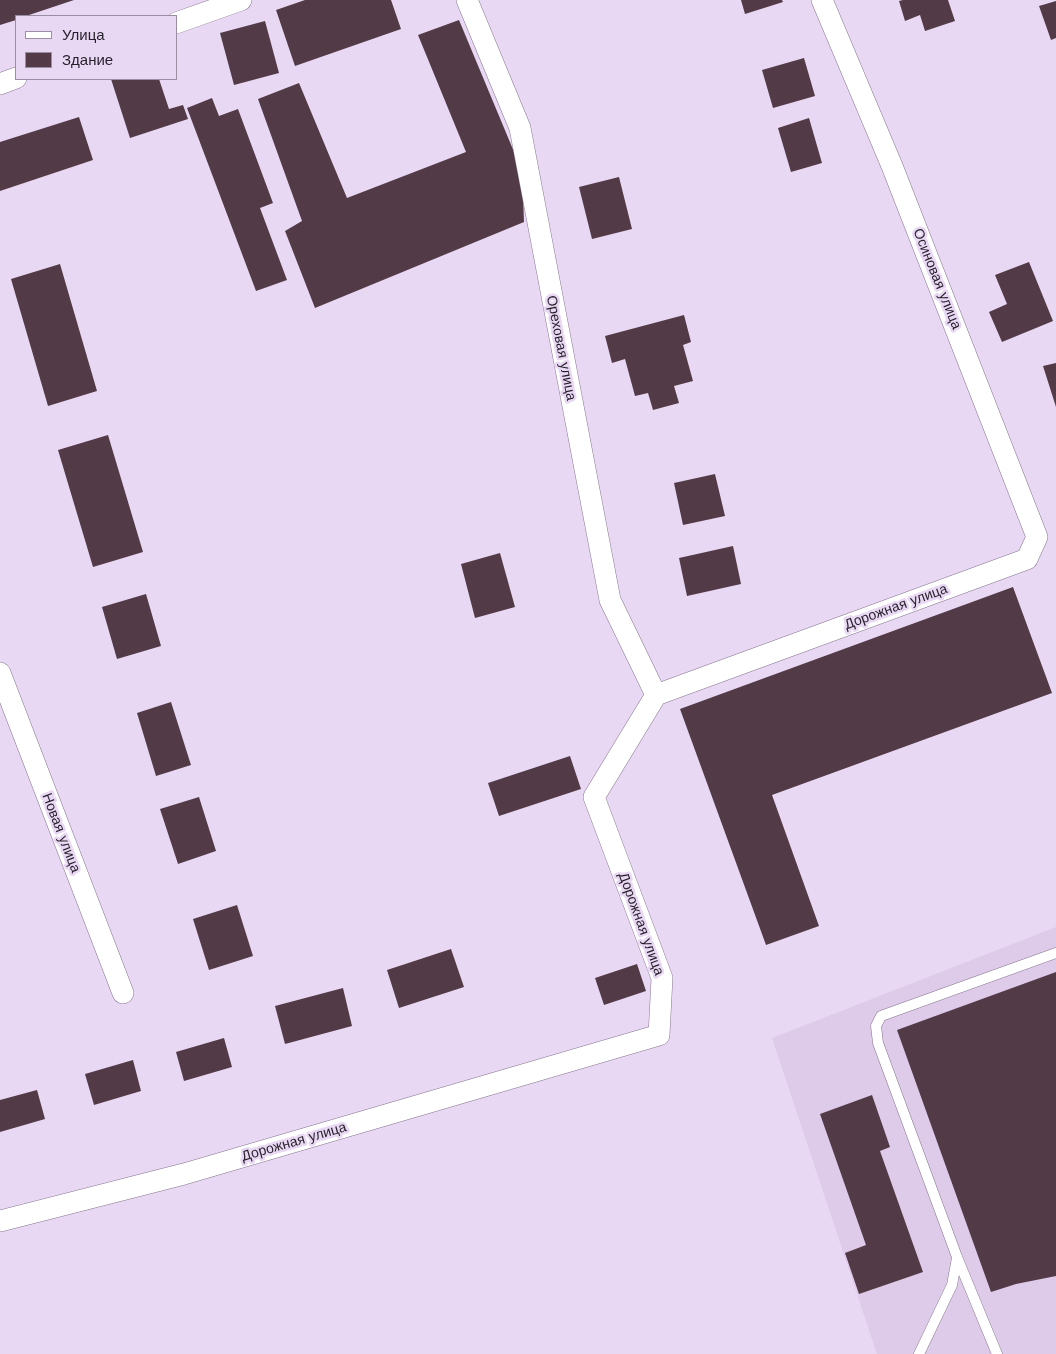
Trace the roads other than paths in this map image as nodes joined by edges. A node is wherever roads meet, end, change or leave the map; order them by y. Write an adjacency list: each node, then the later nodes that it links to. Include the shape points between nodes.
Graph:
1 (241, 0): 4 (street)
2 (466, 0): 9 (street, Ореховая улица, via 520,128 610,600)
3 (822, 0): 7 (street, Осиновая улица, via 892,166 1038,537)
4 (178, 22)
5 (15, 78): 6 (street)
6 (0, 84)
7 (1027, 559): 9 (street, Дорожная улица)
8 (0, 673): 11 (street, Новая улица)
9 (656, 695): 12 (street, Дорожная улица, via 594,797 662,978 659,1035 184,1174)
10 (1056, 952): 13 (lane, via 881,1016 876,1026 878,1043)
11 (123, 993)
12 (0, 1222)
13 (957, 1257): 14 (lane, via 952,1285); 15 (lane)
14 (919, 1354)
15 (997, 1354)

